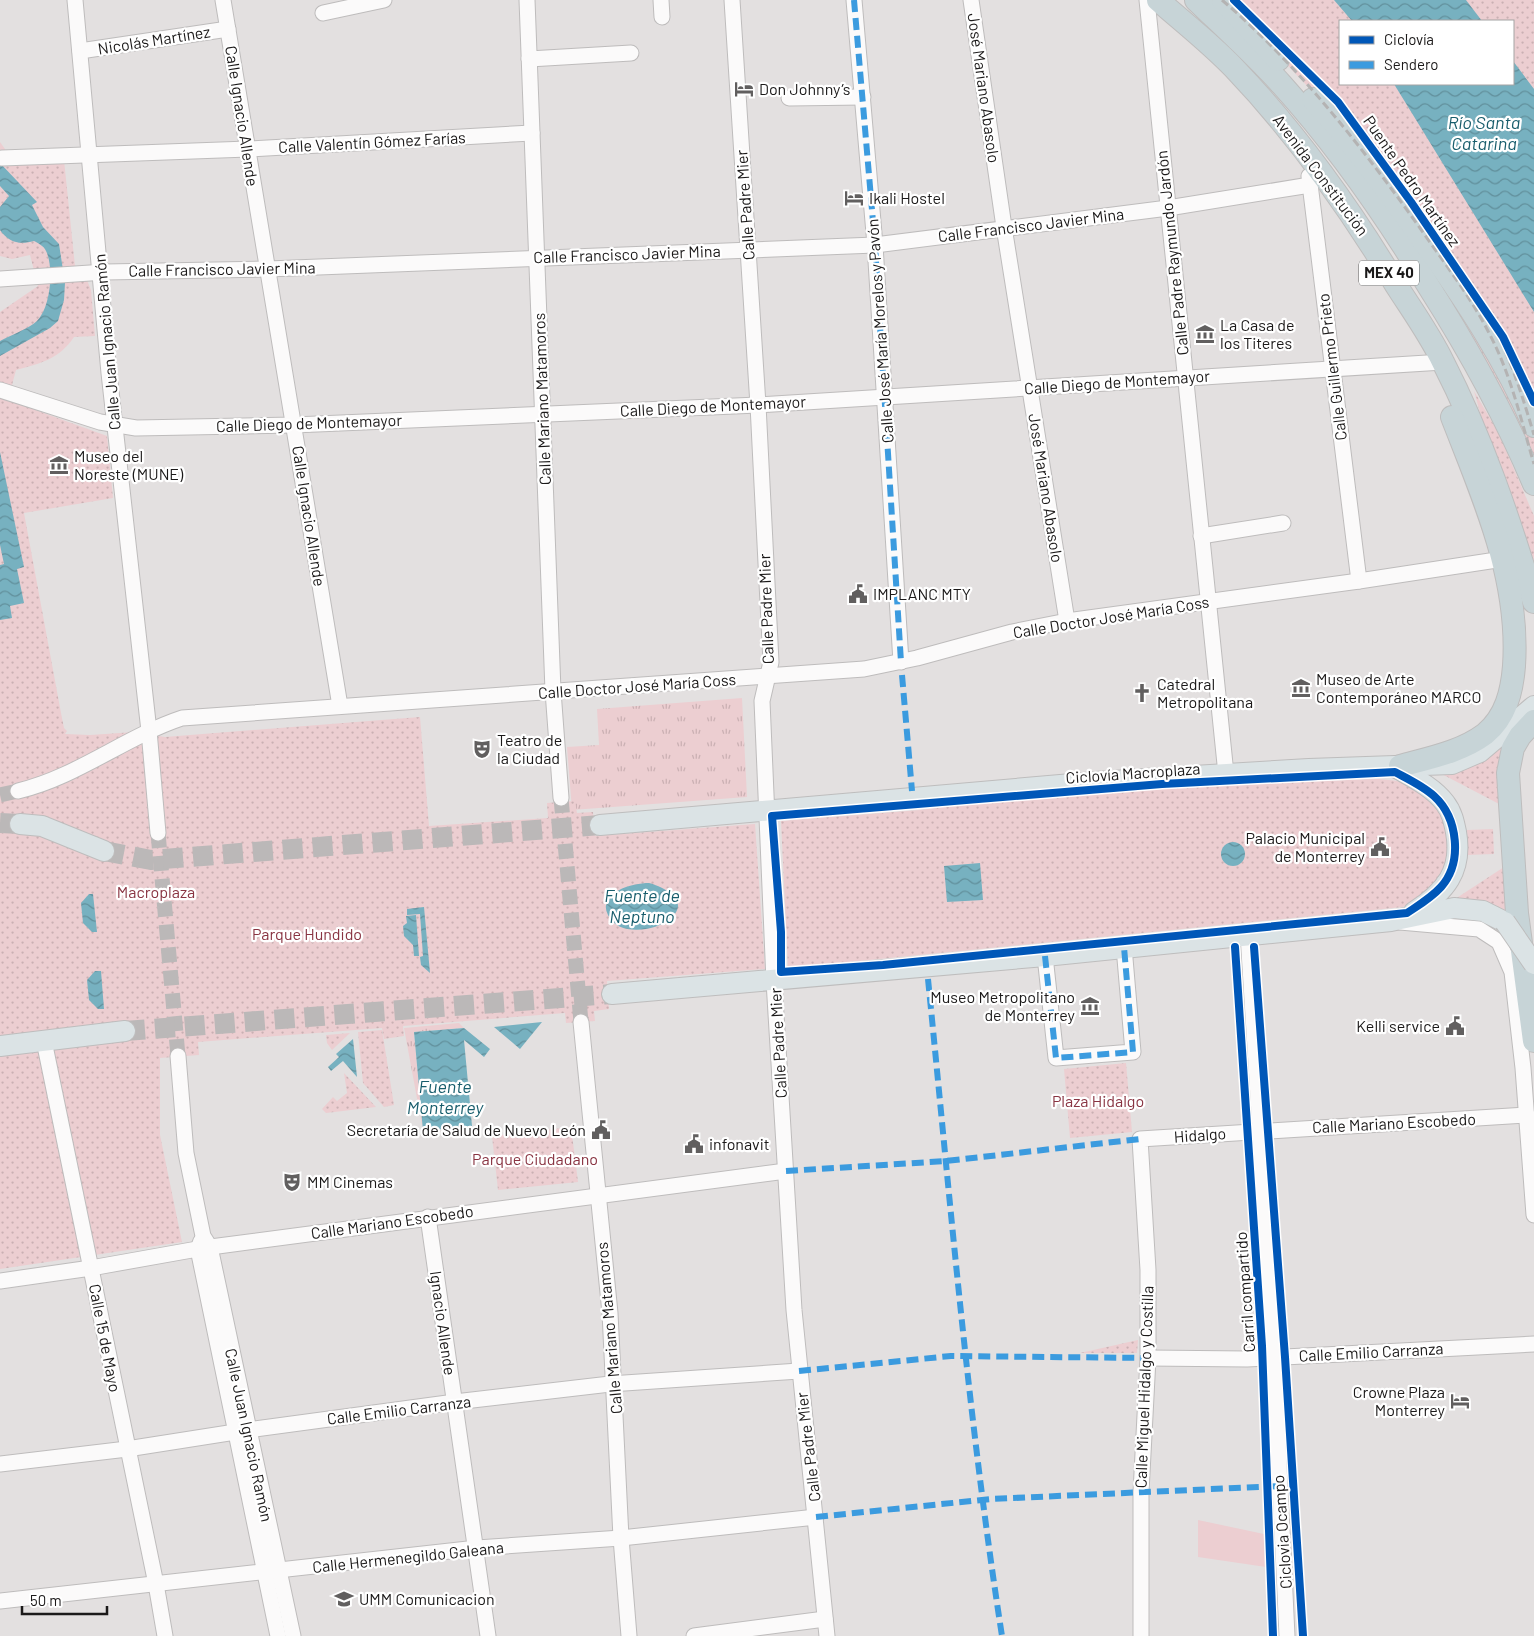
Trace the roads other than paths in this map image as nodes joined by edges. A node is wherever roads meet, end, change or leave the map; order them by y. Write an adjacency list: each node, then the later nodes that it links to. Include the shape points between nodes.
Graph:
1 (75, 0): 16 (street, Calle Juan Ignacio Ramón)
2 (223, 0): 15 (street, Calle Ignacio Allende)
3 (384, 0): 13 (street)
4 (527, 0): 18 (street, Calle Mariano Matamoros)
5 (661, 0): 14 (street)
6 (732, 0): 30 (street, Calle Padre Mier)
7 (854, 0): 19 (street, Calle José María Morelos y Pavón)
8 (971, 0): 28 (street, José Mariano Abasolo)
9 (1147, 0): 27 (street, Calle Padre Raymundo Jardón)
10 (1158, 0): 23 (highway, Avenida Constitución / MEX 40, via 1232,67)
11 (1196, 0): 46 (highway, Avenida Constitución / MEX 40, via 1283,86 1377,206 1483,378 1515,438)
12 (1223, 0): 45 (highway, via 1348,140 1409,220 1480,323)
13 (323, 13)
14 (662, 17)
15 (228, 29): 16 (street, Nicolás Martínez); 22 (street, Calle Ignacio Allende)
16 (80, 52): 24 (street, Calle Juan Ignacio Ramón)
17 (632, 53): 18 (street)
18 (529, 60): 21 (street, Calle Mariano Matamoros)
19 (863, 97): 20 (street); 29 (street, Calle José María Morelos y Pavón)
20 (789, 98)
21 (532, 133): 22 (street, Calle Valentín Gómez Farías); 31 (street, Calle Mariano Matamoros)
22 (248, 149): 24 (street, Calle Valentín Gómez Farías); 32 (street, Calle Ignacio Allende)
23 (1306, 152): 26 (street, Calle Guillermo Prieto); 35 (highway, Avenida Constitución / MEX 40, via 1359,224 1415,315)
24 (89, 153): 25 (street, Calle Valentín Gómez Farías); 33 (street, Calle Juan Ignacio Ramón)
25 (2, 158)
26 (1310, 185): 27 (street, Calle Francisco Javier Mina); 36 (street, Calle Guillermo Prieto)
27 (1168, 208): 28 (street, Calle Francisco Javier Mina); 37 (street, Calle Padre Raymundo Jardón)
28 (1004, 227): 29 (street, Calle Francisco Javier Mina); 38 (street, José Mariano Abasolo)
29 (875, 245): 30 (street, Calle Francisco Javier Mina); 40 (street, Calle José María Morelos y Pavón)
30 (748, 250): 31 (street, Calle Francisco Javier Mina); 41 (street, Calle Padre Mier)
31 (538, 257): 32 (street, Calle Francisco Javier Mina); 42 (street, Calle Mariano Matamoros)
32 (268, 269): 33 (street, Calle Francisco Javier Mina); 43 (street, Calle Ignacio Allende)
33 (101, 272): 34 (street, Calle Francisco Javier Mina); 44 (street, Calle Juan Ignacio Ramón)
34 (0, 279)
35 (1437, 363): 36 (street, Calle Diego de Montemayor); 49 (highway); 52 (highway, Avenida Constitución / MEX 40, via 1499,496)
36 (1332, 369): 37 (street, Calle Diego de Montemayor); 50 (street, Calle Guillermo Prieto)
37 (1186, 378): 38 (street, Calle Diego de Montemayor); 48 (street, Calle Padre Raymundo Jardón)
38 (1030, 388): 40 (street, Calle Diego de Montemayor); 53 (street, José Mariano Abasolo)
39 (3, 391): 44 (street, Calle Diego de Montemayor)
40 (884, 398): 41 (street, Calle Diego de Montemayor); 54 (street, Calle José María Morelos y Pavón)
41 (758, 404): 42 (street, Calle Diego de Montemayor); 55 (street, Calle Padre Mier, via 771,662)
42 (543, 414): 43 (street, Calle Diego de Montemayor); 56 (street, Calle Mariano Matamoros)
43 (294, 425): 44 (street, Calle Diego de Montemayor); 57 (street, Calle Ignacio Allende)
44 (115, 426): 60 (street, Calle Juan Ignacio Ramón)
45 (1534, 426)
46 (1534, 484)
47 (1283, 523): 48 (street)
48 (1201, 536): 51 (street, Calle Padre Raymundo Jardón)
49 (1502, 559): 50 (street, Calle Doctor José María Coss); 61 (highway, via 1514,618 1515,646 1513,683 1502,713 1486,733 1472,742)
50 (1359, 581): 51 (street, Calle Doctor José María Coss)
51 (1208, 602): 53 (street, Calle Doctor José María Coss); 62 (street, Calle Padre Raymundo Jardón)
52 (1534, 602)
53 (1067, 621): 54 (street, Calle Doctor José María Coss, via 1012,632)
54 (901, 662): 55 (street, Calle Doctor José María Coss, via 864,669)
55 (767, 677): 56 (street, Calle Doctor José María Coss); 65 (street, Calle Padre Mier, via 762,701)
56 (553, 691): 57 (street, Calle Doctor José María Coss); 64 (street, Calle Mariano Matamoros)
57 (340, 706): 60 (street, Calle Doctor José María Coss, via 182,718)
58 (1534, 706): 61 (main road, via 1466,760 1452,764)
59 (1534, 721): 80 (highway, via 1513,748 1508,773 1517,913)
60 (149, 731): 63 (street, Calle Doctor José María Coss, via 56,779); 68 (street, Calle Juan Ignacio Ramón)
61 (1397, 766): 62 (main road); 70 (main road, via 1446,804 1458,843 1455,866 1446,886 1433,900)
62 (1226, 774): 65 (main road)
63 (18, 791)
64 (561, 798)
65 (766, 812): 67 (main road); 75 (street, Calle Padre Mier)
66 (20, 824): 69 (main road, via 42,826)
67 (600, 825)
68 (158, 832)
69 (104, 851)
70 (1399, 919): 71 (main road); 74 (main road, bridge, via 1445,909 1464,908 1493,914 1505,922); 83 (street, via 1422,926 1469,926 1491,934 1499,942 1512,972)
71 (1248, 934): 72 (main road); 84 (street)
72 (1124, 947): 73 (main road); 73 (street, via 1132,1052 1056,1058)
73 (1045, 956): 75 (main road)
74 (1534, 964)
75 (774, 981): 76 (main road); 86 (street, Calle Padre Mier)
76 (612, 994)
77 (581, 1022): 87 (street, Calle Mariano Matamoros)
78 (125, 1031): 79 (main road)
79 (44, 1041): 81 (main road); 91 (street, Calle 15 de Mayo)
80 (1534, 1041)
81 (0, 1046)
82 (178, 1056): 90 (street, Calle Juan Ignacio Ramón, via 186,1153)
83 (1527, 1115): 84 (street, Calle Mariano Escobedo); 88 (street)
84 (1261, 1131): 85 (street, Hidalgo); 94 (street)
85 (1140, 1139): 95 (street, Calle Miguel Hidalgo y Costilla, via 1148,1270)
86 (786, 1171): 87 (street, Calle Mariano Escobedo); 96 (street, Calle Padre Mier)
87 (598, 1195): 89 (street, Calle Mariano Escobedo); 97 (street, Calle Mariano Matamoros)
88 (1534, 1215)
89 (428, 1217): 90 (street, Calle Mariano Escobedo); 98 (street, Ignacio Allende)
90 (204, 1244): 91 (street, Calle Mariano Escobedo); 99 (street, Calle Juan Ignacio Ramón)
91 (91, 1268): 92 (street, Calle Mariano Escobedo); 100 (street, Calle 15 de Mayo)
92 (0, 1281)
93 (1534, 1344): 94 (street, Calle Emilio Carranza)
94 (1274, 1357): 95 (street, Calle Emilio Carranza); 117 (street)
95 (1148, 1358): 116 (street, Calle Miguel Hidalgo y Costilla, via 1141,1492)
96 (799, 1371): 97 (street, Calle Emilio Carranza); 102 (street, Calle Padre Mier)
97 (615, 1384): 98 (street, Calle Emilio Carranza); 103 (street, Calle Mariano Matamoros)
98 (455, 1402): 99 (street, Calle Emilio Carranza); 104 (street, Ignacio Allende)
99 (242, 1431): 100 (street, Calle Emilio Carranza); 105 (street, Calle Juan Ignacio Ramón)
100 (127, 1449): 101 (street, Calle Emilio Carranza); 106 (street, Calle 15 de Mayo)
101 (0, 1464)
102 (816, 1517): 103 (street, Calle Hermenegildo Galeana); 108 (street, Calle Padre Mier)
103 (621, 1538): 104 (street, Calle Hermenegildo Galeana); 113 (street, Calle Mariano Matamoros)
104 (477, 1548): 105 (street, Calle Hermenegildo Galeana); 112 (street, Ignacio Allende)
105 (272, 1572): 106 (street, Calle Hermenegildo Galeana); 110 (street, Calle Juan Ignacio Ramón); 111 (street, Calle Juan Ignacio Ramón)
106 (156, 1584): 107 (street, Calle Hermenegildo Galeana); 109 (street, Calle 15 de Mayo)
107 (0, 1601)
108 (825, 1619): 114 (street); 115 (street, Calle Padre Mier)
109 (165, 1636)
110 (278, 1636)
111 (293, 1636)
112 (488, 1636)
113 (629, 1636)
114 (694, 1636)
115 (827, 1636)
116 (1141, 1636)
117 (1287, 1636)

